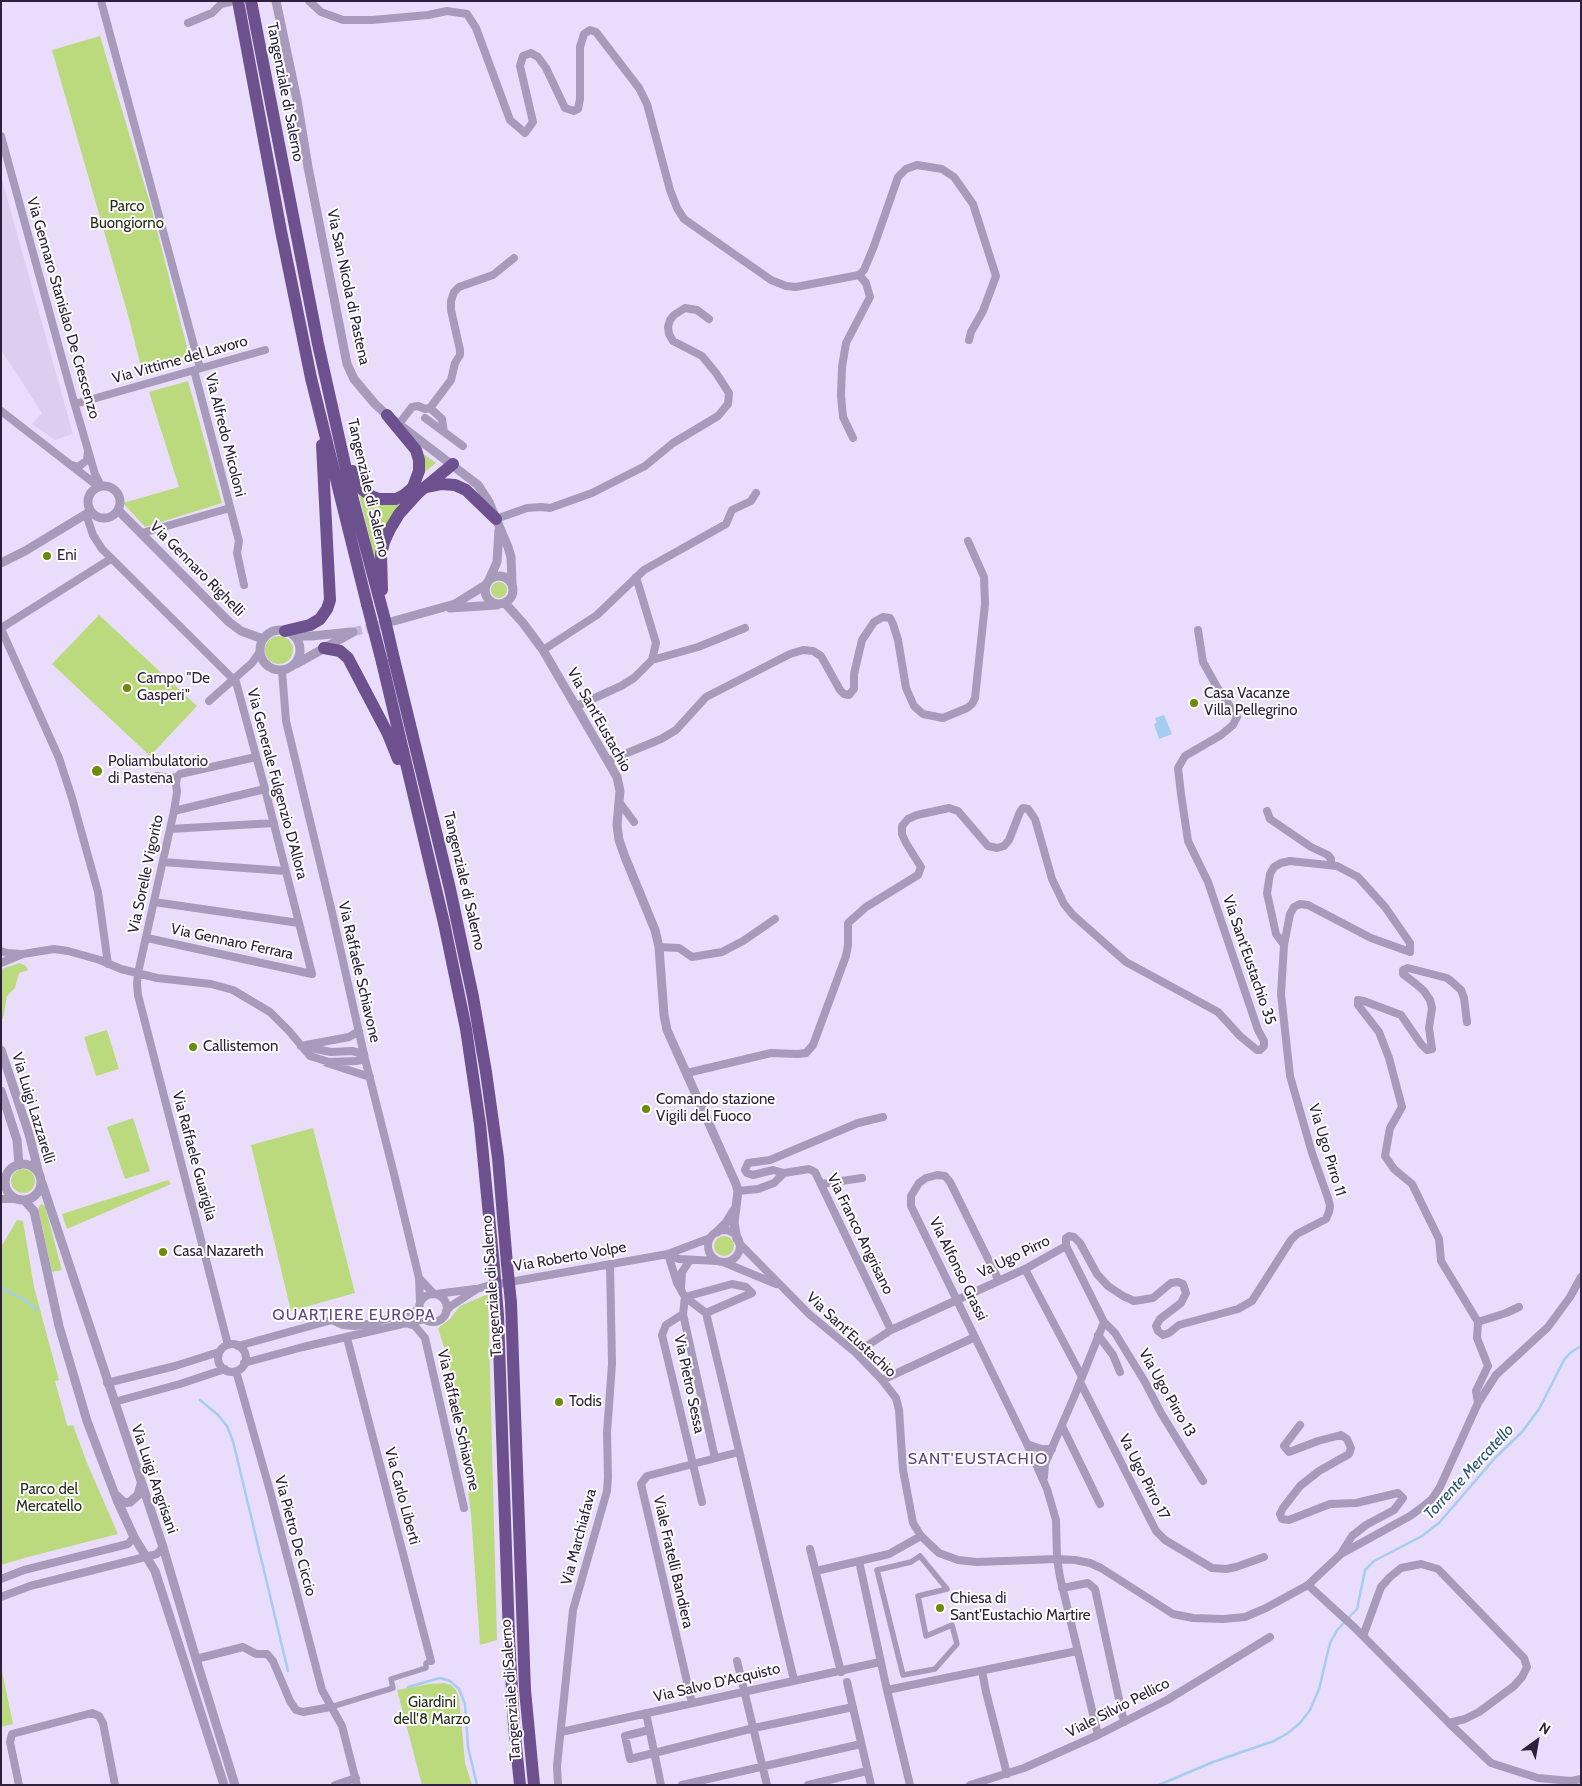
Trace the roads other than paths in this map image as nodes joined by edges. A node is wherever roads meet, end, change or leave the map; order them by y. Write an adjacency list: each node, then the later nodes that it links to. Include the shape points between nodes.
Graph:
1 (101, 1): 14 (street, Via Alfredo Micoloni)
2 (251, 1): 18 (highway, Tangenziale di Salerno)
3 (276, 1): 19 (street, Via San Nicola di Pastena, via 347,364 359,386)
4 (310, 1): 10 (street, via 321,12 343,20 428,16 447,11 467,14 476,28 510,120 525,133 533,122 520,66 523,56 531,53 538,57 565,108 574,112 580,99 580,47 584,34 590,30 596,32 639,88 647,104 670,190 684,219 771,280 786,286)
5 (234, 2): 6 (street); 22 (highway, Tangenziale di Salerno)
6 (220, 3): 7 (street, via 212,13)
7 (188, 23)
8 (1, 136): 15 (street, Via Gennaro Stanislao De Crescenzo)
9 (514, 258): 16 (street, via 493,275 459,287 454,292 451,310 460,355 454,363 451,380)
10 (859, 275): 12 (street, via 874,246 898,177 917,165 942,169 954,178 973,204 996,276); 24 (street, via 866,283 870,297 846,342 842,376 843,417)
11 (709, 319): 35 (street, via 697,310 685,308 674,315 668,327 673,341 702,356 729,393 728,404 718,416 673,443 645,466 592,493 550,508 527,508)
12 (969, 340)
13 (264, 350): 14 (street, Via Vittime del Lavoro)
14 (197, 369): 15 (street, Via Vittime del Lavoro); 32 (street, Via Alfredo Micoloni)
15 (75, 404): 26 (street, Via Gennaro Stanislao De Crescenzo)
16 (430, 408): 21 (street, via 412,407); 23 (street, via 442,419)
17 (1, 411): 28 (street)
18 (334, 415): 30 (highway, via 357,483 363,490 386,500); 46 (highway, Tangenziale di Salerno, via 370,568)
19 (387, 415): 21 (street, Via San Nicola di Pastena); 30 (highway, via 416,450)
20 (425, 418): 23 (street)
21 (398, 424): 27 (street, Via San Nicola di Pastena)
22 (323, 428): 51 (highway, via 330,600 320,619); 56 (highway, Tangenziale di Salerno, bridge, via 367,604)
23 (444, 432): 25 (street)
24 (853, 438)
25 (464, 446)
26 (89, 450): 28 (street, via 87,460); 29 (street, Via Gennaro Stanislao De Crescenzo)
27 (450, 462): 30 (highway); 35 (street, Via San Nicola di Pastena, via 478,485)
28 (72, 466): 29 (street)
29 (100, 486): 33 (street, via 117,492); 34 (street, via 89,497)
30 (420, 487): 35 (highway, via 441,484 466,490); 46 (highway, via 399,514 381,554 381,578)
31 (756, 493): 40 (street, via 751,501 732,510 726,524)
32 (230, 508): 36 (street, Via Alfredo Micoloni); 42 (street, Via Alfredo Micoloni, via 239,541 237,553)
33 (118, 510): 34 (street, via 102,518); 36 (street, Via Gennaro Righelli)
34 (88, 512): 38 (street, Via Generale Fulgenzio D'Allora, via 96,542); 39 (street)
35 (498, 525): 41 (street, via 497,562); 43 (street, Via San Nicola di Pastena, via 511,558)
36 (142, 533): 52 (street, Via Gennaro Righelli, via 229,622 241,631)
37 (968, 541): 64 (street, via 984,577 985,604 975,698 967,708 943,718 923,714 914,706 906,688 894,624 890,618 882,617 874,622 862,640 854,674 854,690 849,695 840,690 821,656 813,650 803,650 706,697 676,730 662,739)
38 (112, 560): 48 (street); 60 (street, Via Generale Fulgenzio D'Allora)
39 (1, 563)
40 (636, 577): 54 (street, via 597,615); 57 (street, via 656,643)
41 (488, 582): 43 (street, via 499,576 506,578); 44 (street, via 486,596 493,603); 45 (street)
42 (244, 585)
43 (512, 588): 44 (street, via 511,598); 47 (street, Via Sant'Eustachio)
44 (503, 604): 45 (street); 47 (street, Via Sant'Eustachio)
45 (445, 608): 46 (street)
46 (390, 621): 56 (highway, Tangenziale di Salerno, bridge)
47 (523, 622): 54 (street, Via Sant'Eustachio)
48 (1, 628): 87 (street, via 55,750 69,790 98,892)
49 (745, 628): 57 (street, via 698,647)
50 (1198, 630): 96 (street, Via Sant'Eustachio 35, via 1203,662 1237,717 1221,735 1184,756 1178,768 1180,794 1188,841 1208,882 1264,1041 1260,1050 1240,1036 1218,1012 1126,962 1073,915 1052,879 1035,818 1028,809 1023,808 1009,840 997,848 988,846 958,810 949,808 917,815 902,826 906,843 921,867 918,875 866,907 848,923 846,956 813,1045 806,1053 771,1053)
51 (290, 633): 52 (street, via 272,631); 53 (street, via 312,636 354,632); 58 (street, via 300,645)
52 (263, 639): 55 (street)
53 (324, 648): 58 (street); 71 (highway, via 344,653 357,672 391,740)
54 (544, 650): 62 (street, Via Sant'Eustachio)
55 (259, 653): 59 (street, via 268,667); 60 (street)
56 (388, 660): 71 (highway, Tangenziale di Salerno); 117 (highway, Tangenziale di Salerno, via 450,889 473,997 498,1158)
57 (652, 660): 62 (street, via 621,686)
58 (294, 666): 59 (street)
59 (282, 671): 91 (street, Via Raffaele Schiavone, via 286,721)
60 (233, 679): 61 (street); 63 (street, Via Generale Fulgenzio D'Allora)
61 (209, 701)
62 (577, 706): 64 (street, Via Sant'Eustachio)
63 (256, 756): 66 (street, via 180,774); 67 (street, Via Generale Fulgenzio D'Allora)
64 (608, 761): 68 (street, Via Sant'Eustachio, via 617,777)
65 (157, 776): 66 (street)
66 (177, 778): 69 (street, Via Sorelle Vigorito)
67 (265, 789): 69 (street); 73 (street, Via Generale Fulgenzio D'Allora)
68 (620, 803): 72 (street); 83 (street, Via Sant'Eustachio, via 619,840)
69 (174, 811): 74 (street, Via Sorelle Vigorito)
70 (1267, 811): 76 (street, via 1270,819 1328,855 1332,859)
71 (420, 816): 117 (highway, Tangenziale di Salerno, via 466,1029)
72 (634, 822)
73 (274, 823): 74 (street); 77 (street, Via Generale Fulgenzio D'Allora)
74 (170, 829): 75 (street, Via Sorelle Vigorito)
75 (163, 862): 77 (street); 78 (street, Via Sorelle Vigorito)
76 (1331, 865): 82 (street, Via Ugo Pirro 11, via 1290,861 1274,867 1267,893 1276,934); 82 (street, Via Ugo Pirro 11, via 1358,877 1385,907 1410,943 1410,952 1371,938 1308,905 1300,904 1290,914)
77 (285, 871): 80 (street, Via Generale Fulgenzio D'Allora)
78 (154, 902): 80 (street); 81 (street, Via Sorelle Vigorito)
79 (775, 919): 83 (street, via 722,952 692,957 679,948)
80 (299, 922): 89 (street, Via Generale Fulgenzio D'Allora)
81 (146, 938): 88 (street, Via Sorelle Vigorito); 89 (street, Via Gennaro Ferrara)
82 (1284, 945): 112 (street, Via Ugo Pirro 11, via 1280,994 1290,1076 1328,1198 1330,1206 1326,1219 1290,1240 1252,1301 1238,1309 1185,1323 1163,1335 1156,1326 1181,1303 1186,1292 1183,1284 1171,1283 1153,1298 1134,1301 1108,1286 1074,1237 1066,1238)
83 (659, 947): 96 (street, Via Sant'Eustachio, via 667,1030)
84 (1, 951): 85 (street)
85 (23, 954): 86 (street); 87 (street, via 54,949)
86 (1, 963)
87 (108, 964): 88 (street)
88 (138, 973): 92 (street, via 233,990 270,1012); 142 (street, Via Raffaele Guariglia, via 138,995)
89 (312, 974)
90 (1467, 1022): 135 (street, Via Sant'Eustachio, via 1461,990 1448,978 1408,968 1402,974 1424,991 1430,1000 1432,1049 1427,1050 1418,1040 1401,1014 1358,1000 1358,1006 1379,1032 1402,1107 1390,1128 1385,1156 1394,1169 1412,1184 1439,1239 1440,1261)
91 (359, 1031): 92 (street, via 349,1037); 94 (street, Via Raffaele Schiavone)
92 (301, 1046): 94 (street, via 331,1052 352,1051); 95 (street)
93 (1, 1050): 104 (street, Via Luigi Lazzarelli)
94 (364, 1057): 95 (street, via 356,1061); 97 (street, Via Raffaele Schiavone)
95 (316, 1059): 97 (street)
96 (686, 1073): 106 (street, Via Sant'Eustachio)
97 (370, 1077): 120 (street, Via Raffaele Schiavone)
98 (1, 1091): 100 (street, Via Luigi Lazzarelli, via 17,1140)
99 (883, 1117): 101 (street, via 858,1123 770,1160 748,1163 745,1170 753,1175 773,1170)
100 (19, 1165): 103 (street, via 11,1169); 104 (street, via 29,1165 37,1170)
101 (784, 1173): 105 (street, Via Franco Angrisano, via 808,1169 815,1172); 106 (street, Via Franco Angrisano, via 758,1189)
102 (862, 1178): 105 (street)
103 (4, 1179): 108 (street, via 13,1197)
104 (40, 1179): 108 (street, via 38,1192); 152 (street, Via Luigi Angrisani)
105 (821, 1184): 137 (street, Via Franco Angrisano)
106 (738, 1191): 109 (street)
107 (1, 1199): 108 (street)
108 (21, 1200): 165 (street, via 34,1211 59,1326 87,1421)
109 (735, 1208): 110 (street); 111 (street)
110 (714, 1235): 111 (street, via 726,1230); 113 (street, Via Roberto Volpe); 115 (street, via 709,1252)
111 (738, 1241): 115 (street, via 736,1255); 122 (street, Via Sant'Eustachio)
112 (1066, 1246): 118 (street, Va Ugo Pirro); 134 (street, Va Ugo Pirro)
113 (668, 1254): 114 (street, Via Roberto Volpe); 116 (street, Via Roberto Volpe); 124 (street)
114 (690, 1260): 115 (street, Via Roberto Volpe); 124 (street, via 682,1272)
115 (721, 1262): 122 (street, Via Sant'Eustachio)
116 (610, 1264): 123 (street, Via Roberto Volpe, via 516,1279); 205 (street, Via Marchiafava, via 612,1364 607,1433 608,1477 573,1610)
117 (501, 1265): 219 (highway, Tangenziale di Salerno, bridge, via 498,1316 509,1637); 220 (highway, Tangenziale di Salerno, bridge, via 511,1303 525,1681)
118 (1025, 1268): 121 (street, Va Ugo Pirro); 151 (street, Va Ugo Pirro 17)
119 (1581, 1277): 154 (street, Via Sant'Eustachio, via 1548,1327 1496,1376)
120 (419, 1278): 125 (street, Via Raffaele Schiavone); 128 (street, Via Raffaele Schiavone)
121 (999, 1281): 127 (street, Va Ugo Pirro); 127 (street, Via Alfonso Grassi, via 950,1182 945,1176 931,1176 913,1190 911,1206)
122 (780, 1286): 145 (street, Via Sant'Eustachio)
123 (477, 1289): 125 (street, Via Roberto Volpe); 130 (street, Via Roberto Volpe)
124 (681, 1289): 126 (street)
125 (435, 1294): 128 (street, via 424,1298); 130 (street, via 444,1301)
126 (685, 1297): 131 (street); 131 (street, via 732,1284 752,1292); 132 (street, Via Pietro Sessa)
127 (957, 1299): 137 (street, Va Ugo Pirro); 139 (street, Via Alfonso Grassi)
128 (420, 1306): 133 (street); 143 (street, via 368,1324 355,1326 332,1320)
129 (1519, 1307): 135 (street)
130 (446, 1312): 133 (street, via 442,1318)
131 (706, 1313): 159 (street)
132 (683, 1314): 160 (street); 161 (street, Via Pietro Sessa, via 666,1325 662,1335)
133 (428, 1320): 136 (street); 141 (street, Via Raffaele Schiavone)
134 (1104, 1322): 138 (street); 164 (street, Via Ugo Pirro 13, via 1116,1333)
135 (1478, 1322): 154 (street, Via Sant'Eustachio, via 1477,1338 1488,1366 1476,1391)
136 (406, 1323): 140 (street); 141 (street, Via Raffaele Schiavone, via 415,1326)
137 (891, 1330): 145 (street, Va Ugo Pirro)
138 (1098, 1335): 149 (street, via 1113,1355); 151 (street)
139 (975, 1336): 150 (street, Via Alfonso Grassi); 157 (street, Via Alfonso Grassi)
140 (346, 1338): 146 (street); 188 (street, Via Carlo Liberti)
141 (425, 1338): 168 (street, Via Raffaele Schiavone)
142 (228, 1344): 143 (street); 144 (street)
143 (238, 1346): 146 (street, via 245,1355)
144 (220, 1352): 147 (street, via 219,1363); 152 (street)
145 (856, 1354): 150 (street, Via Sant'Eustachio)
146 (244, 1363): 148 (street)
147 (225, 1369): 148 (street); 153 (street)
148 (236, 1370): 199 (street, Via Pietro De Ciccio, via 315,1666)
149 (1120, 1372)
150 (882, 1380): 169 (street, Via Sant'Eustachio, via 896,1398 902,1470 913,1523)
151 (1081, 1380): 156 (street); 175 (street, Va Ugo Pirro 17, via 1156,1532 1212,1568 1236,1567)
152 (107, 1382): 153 (street, Via Luigi Angrisani)
153 (114, 1402): 163 (street, Via Luigi Angrisani)
154 (1478, 1403): 173 (street, Via Sant'Eustachio, via 1432,1499 1410,1516)
155 (1300, 1425): 173 (street, via 1284,1446 1290,1452 1341,1436 1347,1439 1351,1448 1349,1454 1300,1486 1283,1508 1282,1519 1289,1520 1330,1504 1356,1503 1398,1493 1403,1498 1394,1510 1352,1536)
156 (1062, 1426): 158 (street); 167 (street)
157 (1027, 1444): 158 (street); 162 (street, Via Alfonso Grassi)
158 (1052, 1449): 162 (street)
159 (739, 1452): 160 (street, Viale Fratelli Bandiera); 193 (street)
160 (715, 1458): 161 (street, Viale Fratelli Bandiera)
161 (692, 1464): 166 (street, Via Pietro Sessa); 197 (street, Viale Fratelli Bandiera, via 647,1476 641,1484)
162 (1043, 1479): 176 (street, Via Alfonso Grassi, via 1056,1520)
163 (141, 1480): 165 (street, via 139,1494 130,1502 124,1503); 171 (street, Via Luigi Angrisani)
164 (1203, 1481)
165 (113, 1491): 170 (street)
166 (702, 1502)
167 (1100, 1504)
168 (464, 1508)
169 (921, 1536): 176 (street, Via Sant'Eustachio, via 939,1553 958,1560); 177 (street, via 890,1554)
170 (134, 1537): 174 (street); 180 (street, via 128,1544 24,1570)
171 (163, 1547): 174 (street, via 157,1554); 187 (street, Via Luigi Angrisani)
172 (810, 1549): 179 (street)
173 (1341, 1554): 181 (street, Via Sant'Eustachio)
174 (146, 1557): 183 (street, via 30,1586); 216 (street, via 155,1571)
175 (1264, 1557)
176 (1057, 1559): 181 (street, Via Sant'Eustachio, via 1096,1565 1173,1614 1194,1618 1245,1618); 182 (street, Via Alfonso Grassi)
177 (858, 1561): 179 (street); 190 (street)
178 (877, 1570): 178 (street, via 904,1675 935,1669 957,1644 952,1625 926,1636 918,1596 947,1589 920,1556 911,1562)
179 (816, 1571): 191 (street)
180 (1, 1579)
181 (1308, 1584): 184 (street)
182 (1062, 1588): 186 (street, Via Alfonso Grassi); 201 (street, via 1088,1583 1095,1589)
183 (1, 1597)
184 (1363, 1636): 202 (street); 202 (street, via 1381,1587 1390,1577 1401,1568 1421,1564 1438,1569 1524,1658 1527,1667 1514,1686 1479,1712)
185 (1270, 1637): 201 (street, Viale Silvio Pellico, via 1167,1700)
186 (1078, 1651): 192 (street); 206 (street, Via Alfonso Grassi)
187 (196, 1659): 199 (street, via 243,1647 256,1654 267,1654 296,1710 303,1712); 217 (street, Via Luigi Angrisani)
188 (431, 1661): 199 (street, via 426,1663 426,1668 391,1679 393,1688)
189 (737, 1661): 195 (street)
190 (880, 1662): 191 (street, Via Salvo D'Acquisto); 196 (street)
191 (841, 1672): 193 (street, Via Salvo D'Acquisto)
192 (983, 1673): 196 (street); 211 (street)
193 (794, 1680): 195 (street, Via Salvo D'Acquisto)
194 (847, 1682): 198 (street)
195 (745, 1690): 197 (street, Via Salvo D'Acquisto); 203 (street)
196 (887, 1690): 227 (street)
197 (692, 1703): 200 (street, Via Salvo D'Acquisto)
198 (852, 1706): 203 (street); 207 (street)
199 (331, 1707): 213 (street, Via Pietro De Ciccio, via 342,1726)
200 (646, 1713): 204 (street); 205 (street, Via Salvo D'Acquisto)
201 (1124, 1722): 206 (street, Viale Silvio Pellico)
202 (1449, 1723): 212 (street, via 1491,1763 1538,1778)
203 (754, 1728): 208 (street); 209 (street)
204 (649, 1730): 208 (street); 208 (street, via 625,1736 630,1759)
205 (561, 1732): 221 (street, Via Marchiafava)
206 (1098, 1735): 211 (street, Viale Silvio Pellico)
207 (861, 1744): 209 (street); 210 (street)
208 (654, 1753): 222 (street)
209 (763, 1765): 223 (street); 224 (street)
210 (868, 1771): 225 (street); 226 (street)
211 (1007, 1774): 228 (street, Viale Silvio Pellico)
212 (1581, 1779)
213 (357, 1781): 218 (street)
214 (19, 1785): 215 (street, via 10,1742 12,1734 92,1713 103,1723)
215 (115, 1785)
216 (224, 1785)
217 (235, 1785)
218 (334, 1785)
219 (520, 1785)
220 (534, 1785)
221 (558, 1785)
222 (661, 1785)
223 (682, 1785)
224 (767, 1785)
225 (808, 1785)
226 (870, 1785)
227 (910, 1785)
228 (970, 1785)

